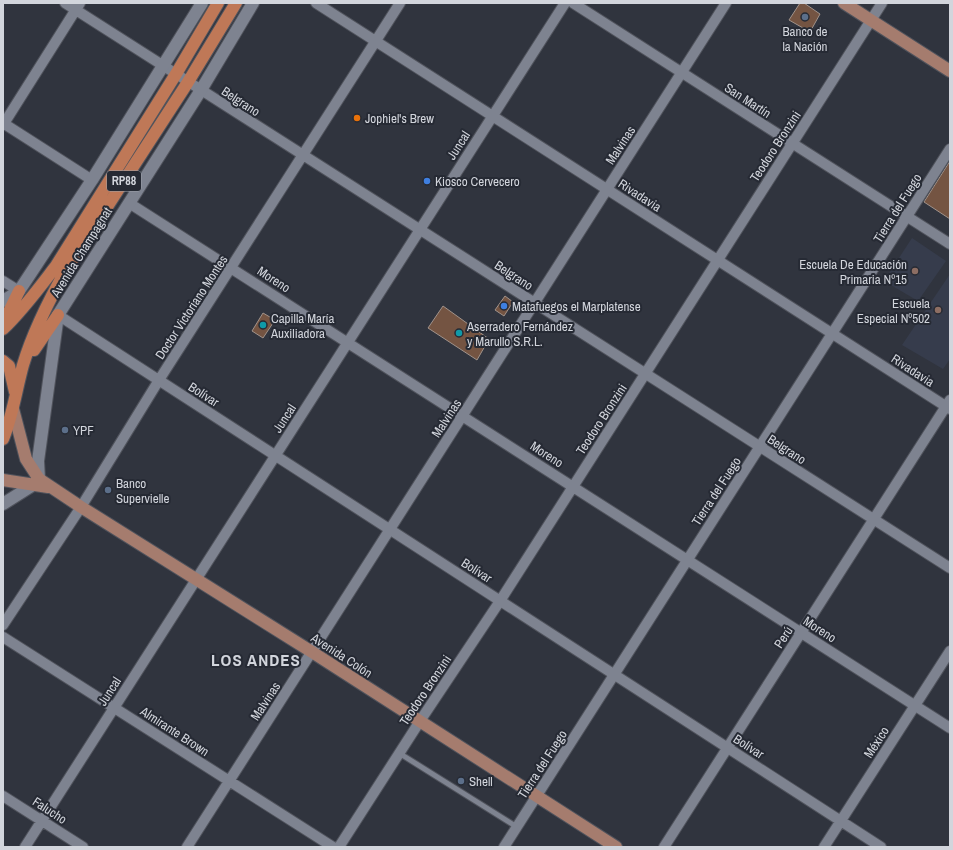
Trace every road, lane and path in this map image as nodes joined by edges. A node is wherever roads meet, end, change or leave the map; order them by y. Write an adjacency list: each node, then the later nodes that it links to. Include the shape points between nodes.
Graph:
1 (65, 3): 13 (street, Belgrano)
2 (202, 3): 16 (street)
3 (218, 3): 19 (highway, Avenida Champagnat / RP88)
4 (236, 3): 20 (highway, Avenida Champagnat / RP88)
5 (253, 3): 21 (street, Avenida Champagnat)
6 (316, 3): 15 (street, Rivadavia)
7 (400, 3): 15 (street, Doctor Victoriano Montes)
8 (565, 3): 22 (street, Juncal)
9 (573, 3): 18 (street, San Martín)
10 (726, 3): 18 (street, Malvinas)
11 (844, 3): 14 (main road)
12 (882, 3): 14 (street, Teodoro Bronzini)
13 (78, 7): 16 (street, Belgrano); 23 (street)
14 (871, 20): 17 (main road); 24 (street, Teodoro Bronzini)
15 (376, 41): 22 (street, Rivadavia); 26 (street, Doctor Victoriano Montes)
16 (163, 66): 19 (street, Belgrano); 27 (street)
17 (950, 71)
18 (682, 73): 24 (street, San Martín); 28 (street, Malvinas)
19 (176, 74): 20 (street, Belgrano); 41 (highway, Avenida Champagnat / RP88, via 56,266)
20 (188, 82): 21 (street, Belgrano); 45 (highway, Avenida Champagnat / RP88, via 66,270 50,298)
21 (201, 90): 26 (street, Belgrano); 29 (street, Avenida Champagnat)
22 (492, 116): 28 (street, Rivadavia); 31 (street, Juncal)
23 (3, 124): 27 (street)
24 (792, 143): 30 (street, San Martín); 33 (street, Teodoro Bronzini)
25 (950, 149): 30 (street, Tierra del Fuego)
26 (303, 155): 31 (street, Belgrano); 34 (street, Doctor Victoriano Montes)
27 (92, 180): 36 (street)
28 (607, 190): 33 (street, Rivadavia); 38 (street, Malvinas)
29 (129, 202): 34 (street, Moreno); 39 (street, Avenida Champagnat)
30 (907, 217): 32 (street, San Martín); 42 (street, Tierra del Fuego)
31 (420, 230): 38 (street, Belgrano); 43 (street, Juncal)
32 (950, 244)
33 (718, 260): 42 (street, Rivadavia); 46 (street, Teodoro Bronzini)
34 (231, 267): 43 (street, Moreno); 47 (street, Doctor Victoriano Montes)
35 (3, 281): 36 (street)
36 (19, 291): 37 (street); 40 (highway)
37 (3, 302)
38 (534, 303): 46 (street, Belgrano); 50 (street, Malvinas)
39 (58, 315): 45 (highway); 47 (street, Bolívar); 55 (street, Avenida Champagnat)
40 (3, 324)
41 (3, 329)
42 (832, 334): 49 (street, Rivadavia); 52 (street, Tierra del Fuego)
43 (348, 342): 50 (street, Moreno); 53 (street, Juncal)
44 (3, 361): 48 (highway, via 10,372)
45 (24, 364): 48 (highway, Avenida Champagnat / RP88)
46 (645, 374): 52 (street, Belgrano); 56 (street, Teodoro Bronzini)
47 (159, 380): 53 (street, Bolívar); 58 (street, Doctor Victoriano Montes)
48 (14, 403): 51 (highway, Avenida Champagnat / RP88); 55 (main road, via 26,459)
49 (949, 405): 59 (street, Perú)
50 (463, 416): 56 (street, Moreno); 60 (street, Malvinas)
51 (3, 439)
52 (760, 447): 59 (street, Belgrano); 61 (street, Tierra del Fuego)
53 (275, 456): 60 (street, Bolívar); 63 (street, Juncal)
54 (3, 480): 55 (main road, Avenida Colón)
55 (36, 482): 57 (street); 58 (main road, Avenida Colón, via 52,488)
56 (573, 486): 61 (street, Moreno); 64 (street, Teodoro Bronzini)
57 (3, 504)
58 (80, 507): 63 (main road, Avenida Colón); 65 (street, Doctor Victoriano Montes)
59 (874, 519): 62 (street, Belgrano); 66 (street, Perú)
60 (390, 530): 64 (street, Bolívar); 69 (street, Malvinas)
61 (688, 560): 66 (street, Moreno); 70 (street, Tierra del Fuego)
62 (950, 568)
63 (196, 580): 69 (main road, Avenida Colón); 72 (street, Juncal)
64 (500, 601): 70 (street, Bolívar); 73 (street, Teodoro Bronzini)
65 (3, 624)
66 (801, 633): 71 (street, Moreno); 75 (street, Perú)
67 (3, 637): 72 (street, Almirante Brown)
68 (950, 650): 71 (street, México)
69 (312, 652): 73 (main road, Avenida Colón); 77 (street, Malvinas)
70 (615, 675): 75 (street, Bolívar); 78 (street, Tierra del Fuego)
71 (915, 705): 74 (street, Moreno); 81 (street, México)
72 (114, 708): 77 (street, Almirante Brown); 80 (street, Juncal)
73 (420, 721): 76 (street, Teodoro Bronzini); 78 (main road, Avenida Colón)
74 (950, 728)
75 (728, 748): 81 (street, Bolívar); 90 (street, Perú)
76 (399, 754): 82 (lane); 87 (street, Teodoro Bronzini)
77 (229, 781): 85 (street, Malvinas); 86 (street, Almirante Brown)
78 (537, 795): 82 (street, Tierra del Fuego); 89 (main road, Avenida Colón)
79 (3, 796): 80 (street, Falucho)
80 (42, 820): 83 (street, Juncal); 84 (street, Falucho)
81 (841, 821): 91 (street, México); 92 (street, Bolívar)
82 (517, 827): 88 (street, Tierra del Fuego)
83 (25, 847)
84 (83, 847)
85 (187, 847)
86 (333, 847)
87 (339, 847)
88 (504, 847)
89 (616, 847)
90 (664, 847)
91 (824, 847)
92 (881, 847)

